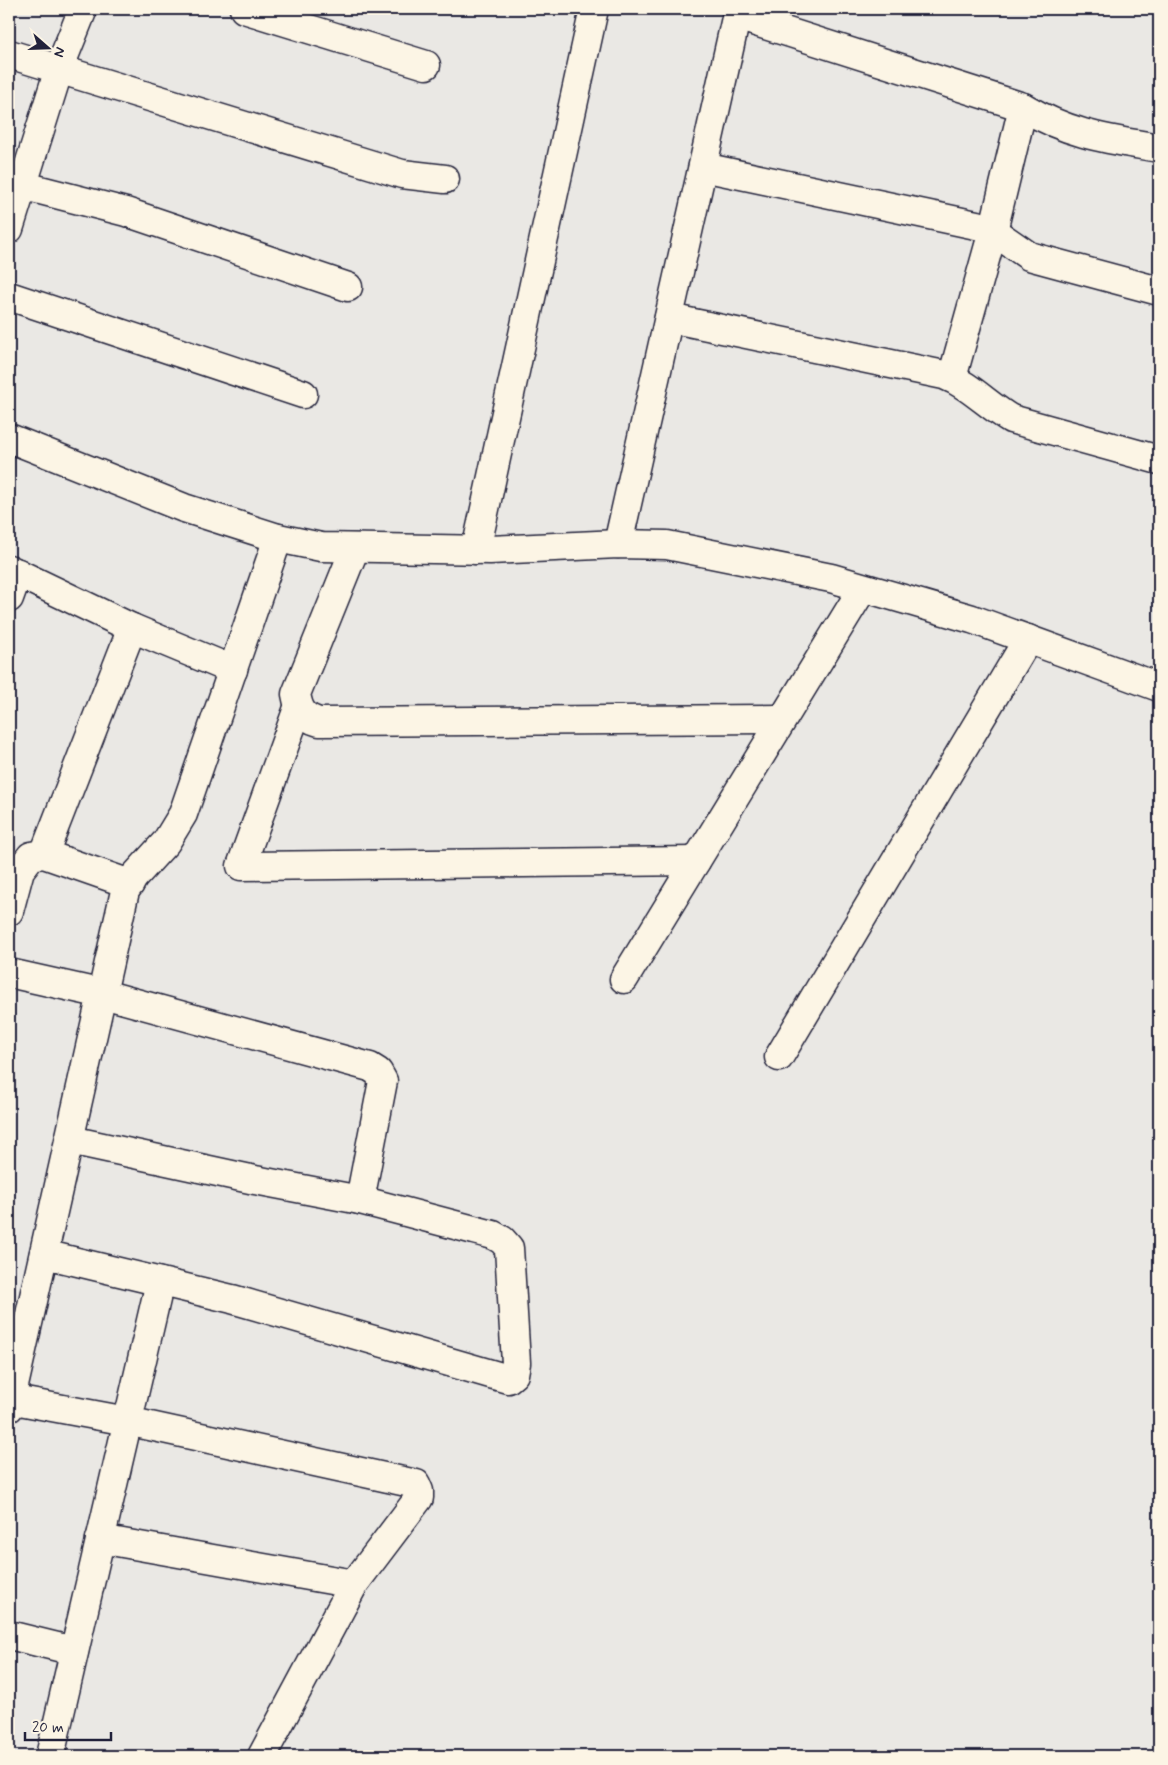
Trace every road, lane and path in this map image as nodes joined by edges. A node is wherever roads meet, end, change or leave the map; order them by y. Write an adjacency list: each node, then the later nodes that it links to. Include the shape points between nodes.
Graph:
1 (84, 9): 7 (street)
2 (244, 9): 6 (street)
3 (594, 9): 26 (street)
4 (738, 12): 8 (street); 10 (street)
5 (9, 54): 7 (street)
6 (426, 65)
7 (59, 69): 11 (street, via 402,174); 12 (street)
8 (1023, 107): 9 (street, via 1067,130); 14 (street)
9 (1159, 148)
10 (703, 167): 14 (street); 18 (street)
11 (445, 179)
12 (15, 184): 13 (street); 15 (street, via 126,212)
13 (9, 229)
14 (993, 231): 16 (street, via 1029,256); 19 (street)
15 (348, 287)
16 (1159, 291)
17 (9, 296): 20 (street)
18 (669, 318): 19 (street); 24 (street)
19 (952, 378): 22 (street, via 969,387 1011,420)
20 (303, 394)
21 (9, 438): 23 (street, via 184,508)
22 (1159, 460)
23 (278, 538): 25 (street, via 321,547); 31 (street)
24 (618, 544): 26 (street); 28 (street, via 668,545 831,578)
25 (355, 548): 26 (street); 33 (street, via 296,694)
26 (476, 550)
27 (12, 580): 29 (street)
28 (863, 588): 30 (street, via 972,619); 34 (street)
29 (132, 628): 31 (street); 35 (street)
30 (1028, 639): 32 (street); 42 (street)
31 (233, 670): 37 (street, via 183,814 166,842)
32 (1159, 687)
33 (298, 708): 34 (street, via 306,718 319,722); 36 (street, via 242,866)
34 (782, 719): 36 (street)
35 (44, 854): 37 (street); 38 (street, via 26,860 20,870)
36 (696, 861): 40 (street)
37 (130, 884): 41 (street, via 125,891)
38 (9, 911)
39 (9, 973): 41 (street)
40 (624, 979)
41 (103, 994): 43 (street); 44 (street, via 370,1067 378,1072 383,1081)
42 (778, 1057)
43 (70, 1140): 44 (street); 45 (street)
44 (360, 1200): 46 (street, via 502,1240 509,1248 514,1374 508,1379 232,1299)
45 (44, 1254): 46 (street); 47 (street)
46 (160, 1282): 48 (street)
47 (9, 1402): 48 (street)
48 (127, 1421): 49 (street); 50 (street, via 416,1484 419,1498)
49 (100, 1539): 50 (street); 52 (street)
50 (354, 1584): 54 (street)
51 (9, 1635): 52 (street)
52 (74, 1651): 53 (street)
53 (50, 1756)
54 (262, 1756)

